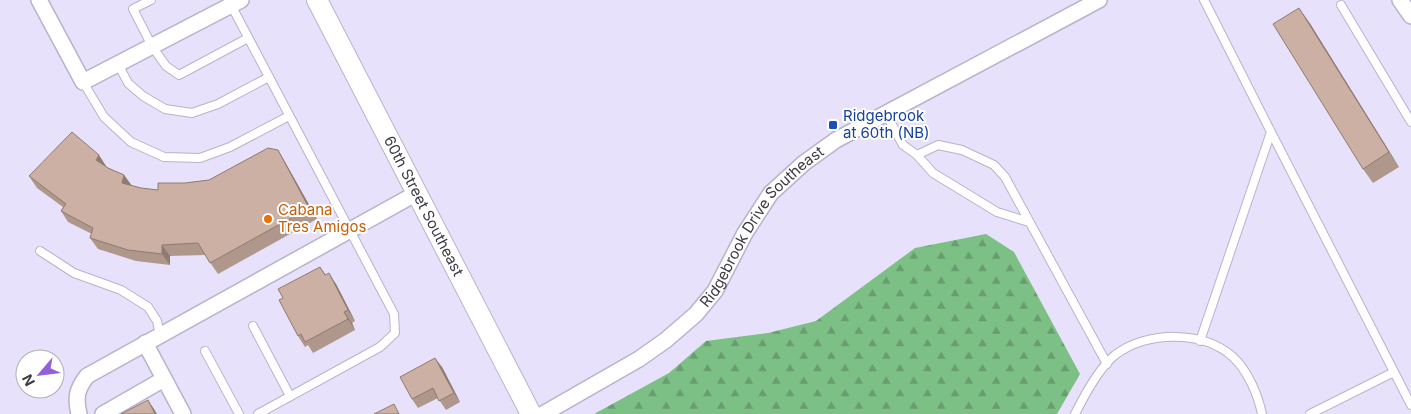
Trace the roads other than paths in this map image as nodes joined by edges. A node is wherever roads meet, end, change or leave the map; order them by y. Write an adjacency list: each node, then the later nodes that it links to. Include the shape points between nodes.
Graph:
1 (39, 0): 14 (street)
2 (151, 0): 11 (lane, via 133,9)
3 (317, 0): 20 (main road, 60th Street Southeast)
4 (1099, 0): 15 (street, Ridgebrook Drive Southeast)
5 (1204, 0): 18 (lane)
6 (1400, 0): 9 (street)
7 (233, 2): 10 (lane); 11 (street)
8 (1341, 5): 17 (lane)
9 (1411, 16)
10 (248, 38): 11 (lane, via 179,75 166,66); 13 (lane)
11 (152, 46): 12 (street)
12 (118, 64): 13 (lane, via 128,83 143,96 165,109 192,113 218,104); 14 (street)
13 (269, 77): 16 (lane)
14 (83, 82): 16 (lane, via 104,117 124,136 164,157 200,158 230,147)
15 (885, 112): 19 (lane, via 903,145); 40 (street, Ridgebrook Drive Southeast, via 836,140 771,193 745,233 716,291 696,314 639,360)
16 (289, 116): 22 (lane)
17 (1411, 122)
18 (1271, 132): 26 (lane); 30 (lane)
19 (917, 156): 21 (lane, via 934,173 997,212); 21 (lane, via 938,145 962,150 994,165 1005,176)
20 (417, 193): 22 (street); 39 (main road, 60th Street Southeast)
21 (1029, 222): 29 (lane)
22 (349, 231): 25 (street); 32 (lane, via 394,314 395,333 380,347)
23 (40, 251): 25 (lane, via 74,273 121,290 148,307)
24 (253, 326): 32 (lane)
25 (160, 335): 27 (street)
26 (1200, 341): 29 (lane, via 1179,336 1158,338 1133,345 1115,355); 42 (lane, via 1233,357 1245,372)
27 (145, 343): 31 (street); 34 (street, via 88,376 79,387 76,402)
28 (206, 351): 37 (lane)
29 (1107, 364): 41 (lane, via 1088,388)
30 (1394, 372): 33 (lane); 43 (lane)
31 (164, 379): 35 (street); 36 (street)
32 (290, 396): 38 (lane)
33 (1411, 405)
34 (79, 414)
35 (103, 414)
36 (183, 414)
37 (239, 414)
38 (258, 414)
39 (531, 414)
40 (543, 414)
41 (1075, 414)
42 (1262, 414)
43 (1310, 414)

